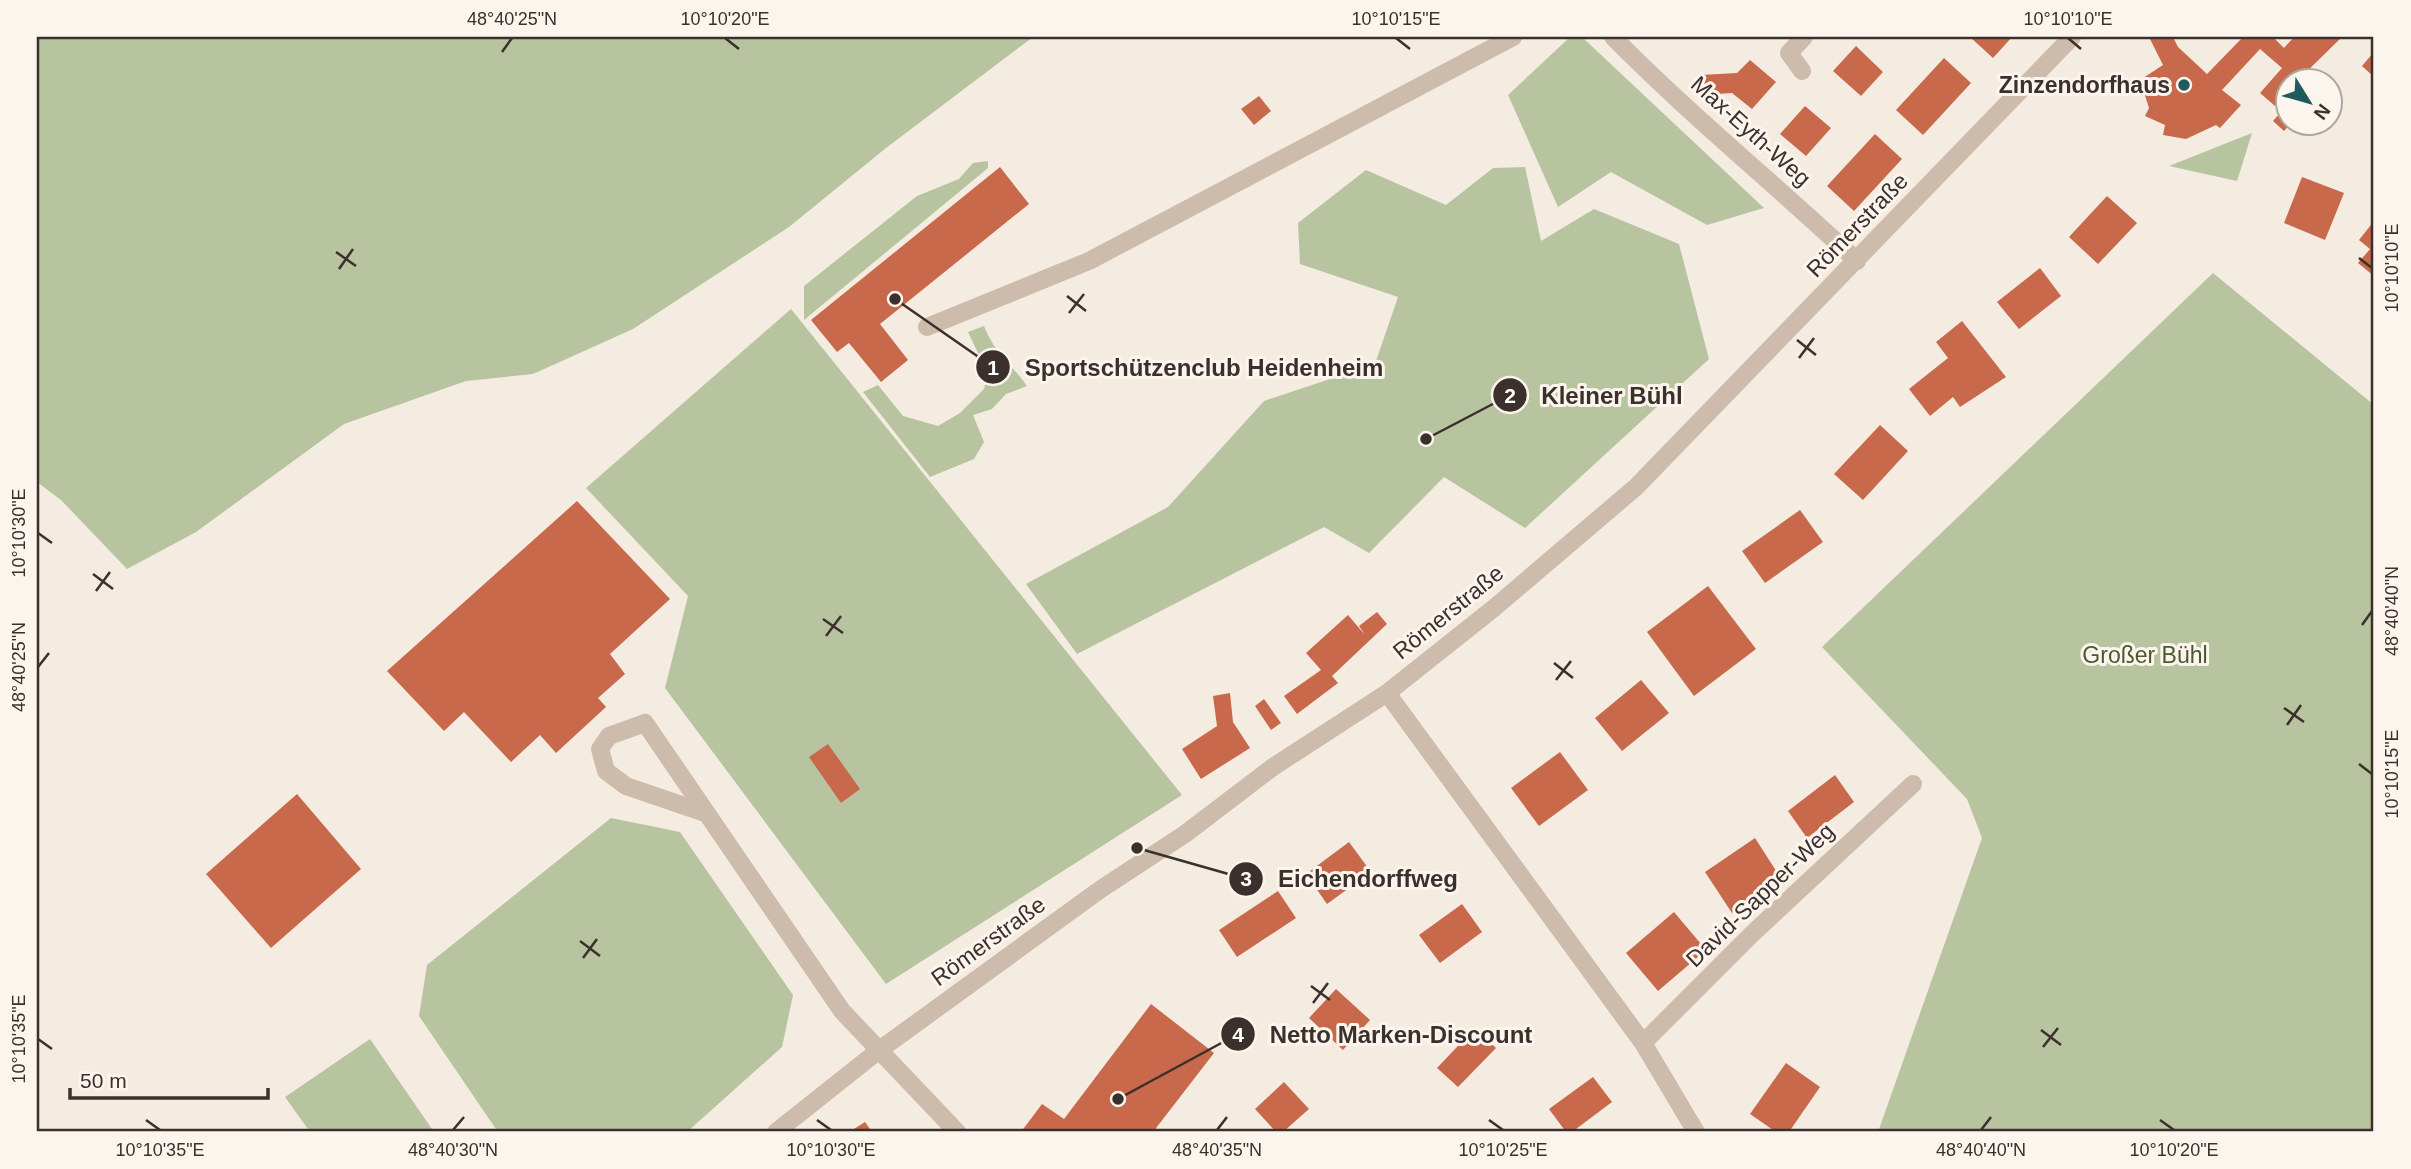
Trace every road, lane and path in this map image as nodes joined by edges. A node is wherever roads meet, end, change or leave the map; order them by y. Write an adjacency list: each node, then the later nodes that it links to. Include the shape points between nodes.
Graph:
1 (1513, 37): 7 (street, via 1089,261)
2 (1613, 37): 6 (street, Max-Eyth-Weg)
3 (1804, 37): 5 (street, via 1789,53)
4 (2072, 37): 6 (street, Römerstraße)
5 (1802, 71)
6 (1857, 261): 8 (street, Römerstraße, via 1636,486)
7 (928, 327)
8 (1387, 693): 11 (street); 12 (street, Römerstraße, via 1273,767)
9 (1913, 784): 11 (street, David-Sapper-Weg)
10 (705, 813): 10 (street, via 645,723 608,736 600,749 606,771 626,786); 12 (street, via 760,886 842,1011)
11 (1643, 1043): 15 (street)
12 (878, 1051): 13 (street, Römerstraße); 14 (street)
13 (776, 1132)
14 (957, 1132)
15 (1696, 1132)

